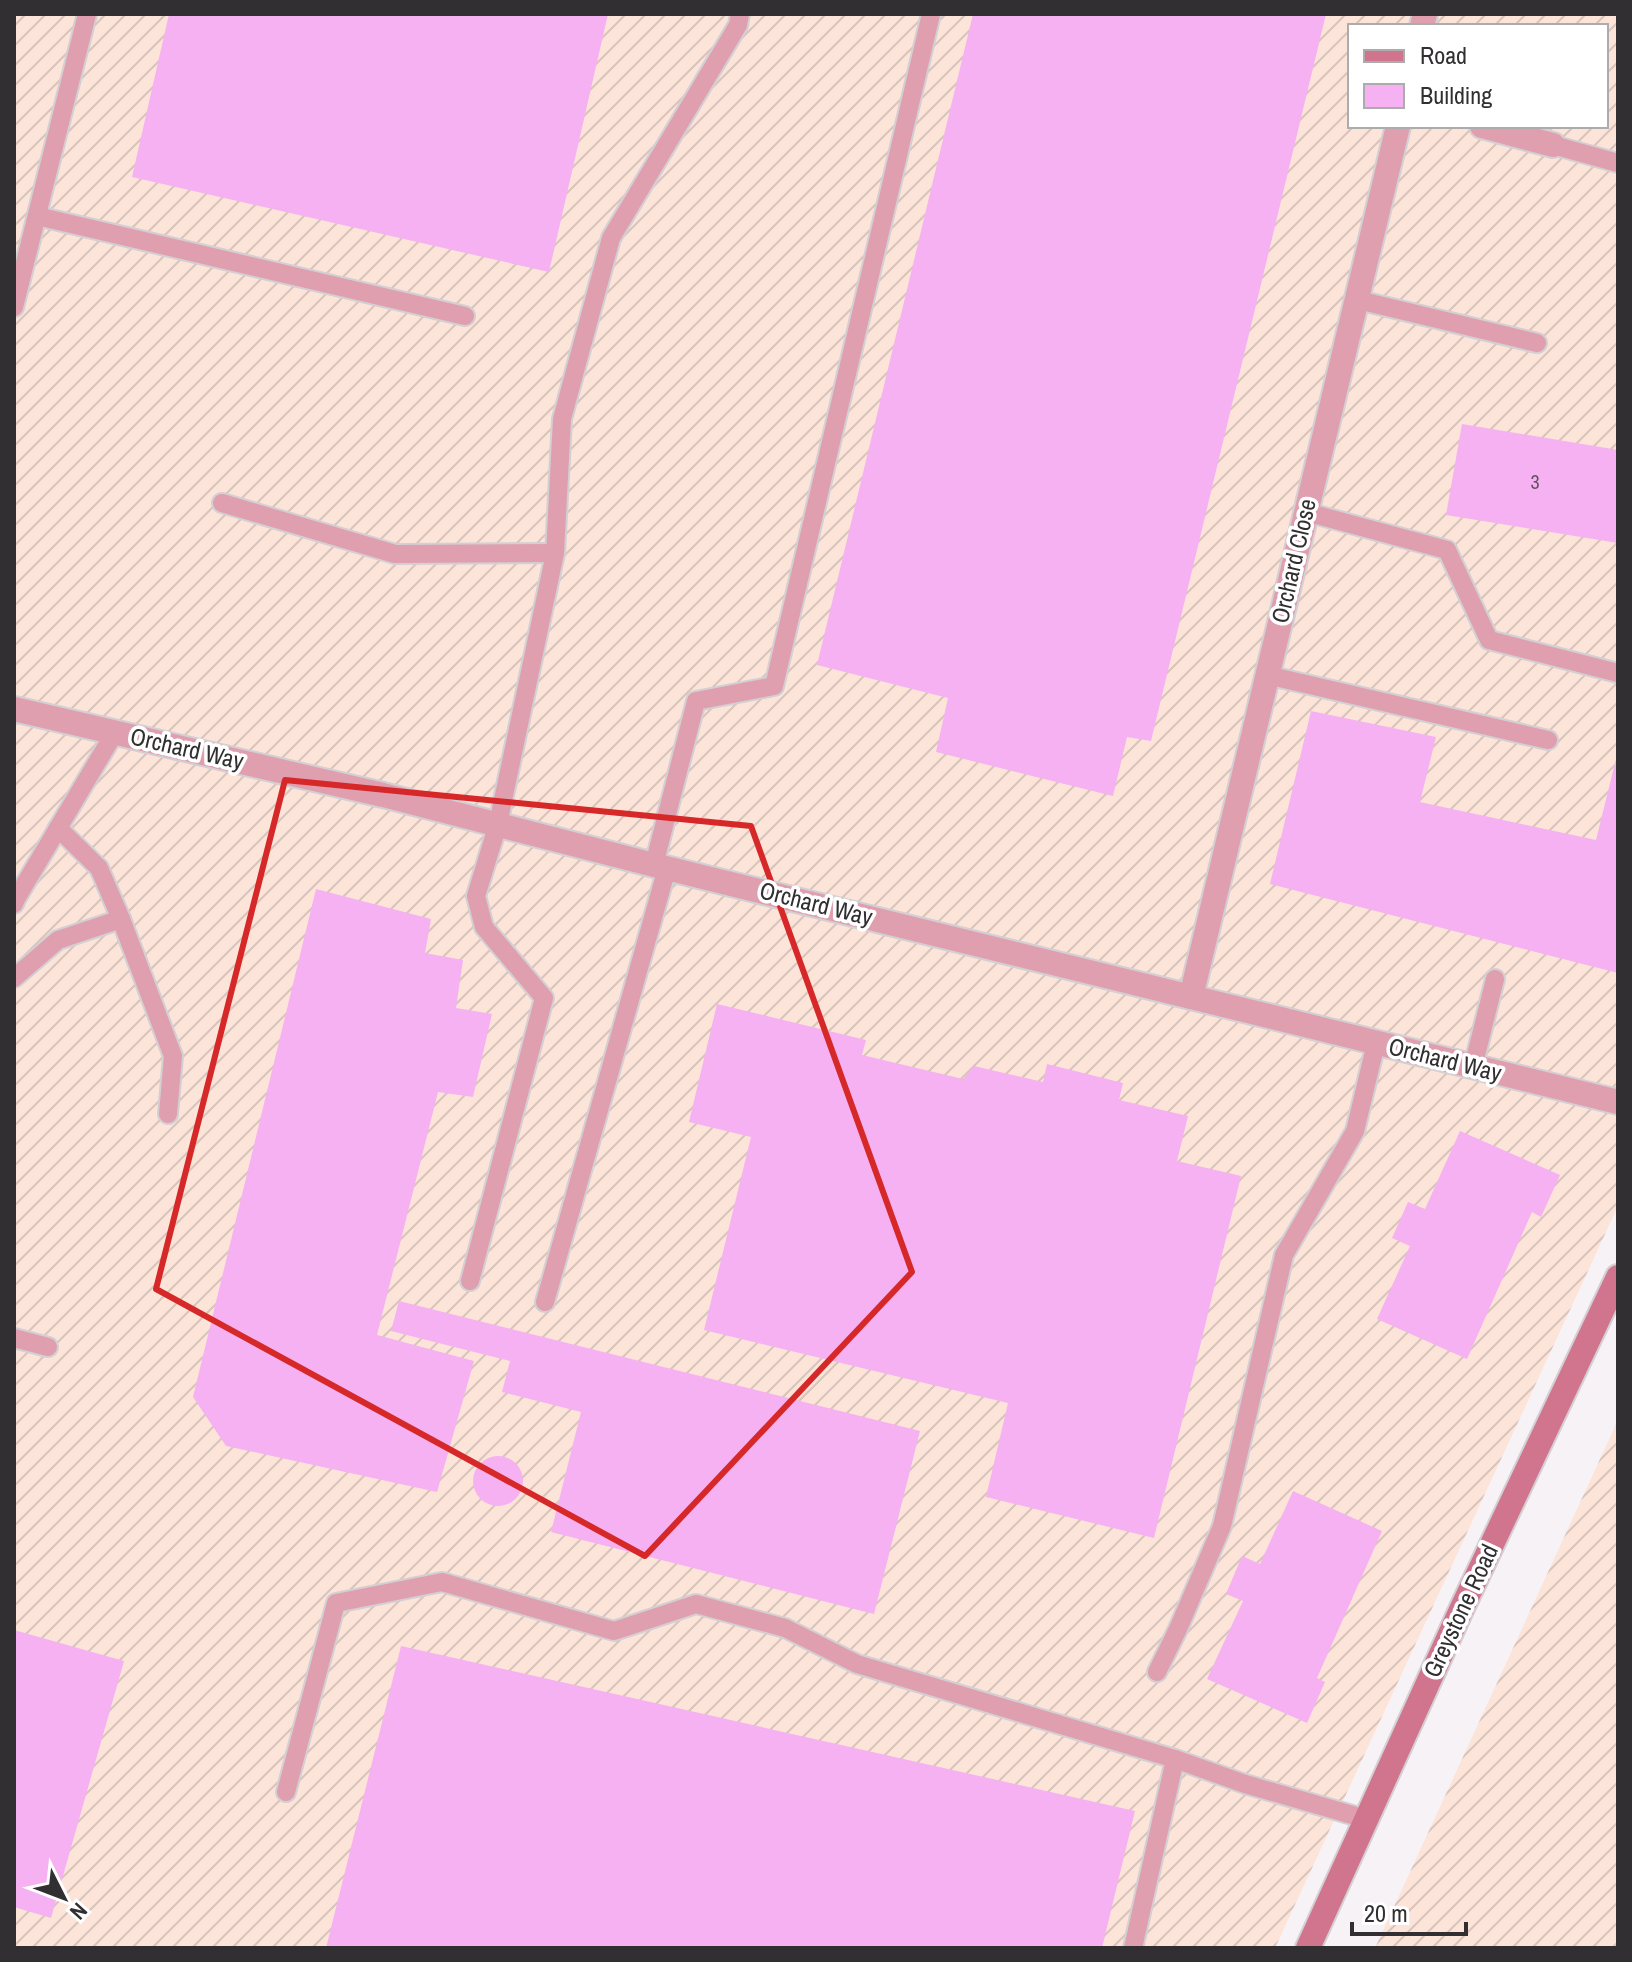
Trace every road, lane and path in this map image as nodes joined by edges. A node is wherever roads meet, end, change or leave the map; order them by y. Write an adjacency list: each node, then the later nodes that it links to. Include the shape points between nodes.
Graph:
1 (87, 14): 8 (lane)
2 (740, 14): 16 (lane, via 611,238 562,419)
3 (931, 14): 24 (lane, via 774,686 696,701)
4 (1398, 128): 10 (street, Orchard Close)
5 (1489, 128): 6 (street)
6 (1553, 145): 7 (lane)
7 (1618, 163)
8 (37, 216): 9 (lane); 12 (lane)
9 (17, 284): 11 (lane)
10 (1358, 300): 13 (lane); 15 (street, Orchard Close)
11 (14, 307)
12 (465, 316)
13 (1537, 343)
14 (222, 503): 16 (lane, via 395,554)
15 (1306, 512): 17 (lane, via 1447,550 1489,640); 18 (street, Orchard Close)
16 (555, 553): 22 (lane)
17 (1618, 673)
18 (1267, 675): 21 (lane); 29 (street, Orchard Close)
19 (14, 709): 20 (street, Orchard Way)
20 (115, 732): 22 (street, Orchard Way); 23 (lane)
21 (1548, 740)
22 (498, 824): 24 (street, Orchard Way); 35 (lane, via 476,896 484,927 544,998)
23 (58, 828): 25 (lane); 26 (lane, via 99,868)
24 (661, 866): 29 (street, Orchard Way); 36 (lane)
25 (14, 904)
26 (121, 919): 27 (lane, via 58,940); 33 (lane, via 173,1056)
27 (14, 978)
28 (1495, 979): 31 (lane)
29 (1191, 997): 30 (street, Orchard Way)
30 (1376, 1043): 31 (street, Orchard Way); 39 (lane, via 1355,1131 1284,1255 1222,1526)
31 (1473, 1067): 32 (street, Orchard Way)
32 (1618, 1102)
33 (168, 1114)
34 (1618, 1277): 42 (main road, Greystone Road)
35 (470, 1281)
36 (545, 1302)
37 (14, 1338): 38 (lane)
38 (48, 1347)
39 (1157, 1672)
40 (1175, 1759): 41 (lane, via 857,1664 785,1628 696,1604 614,1631 442,1582 336,1603); 42 (lane); 43 (lane)
41 (286, 1792)
42 (1366, 1819): 44 (main road, Greystone Road)
43 (1133, 1948)
44 (1308, 1948)

